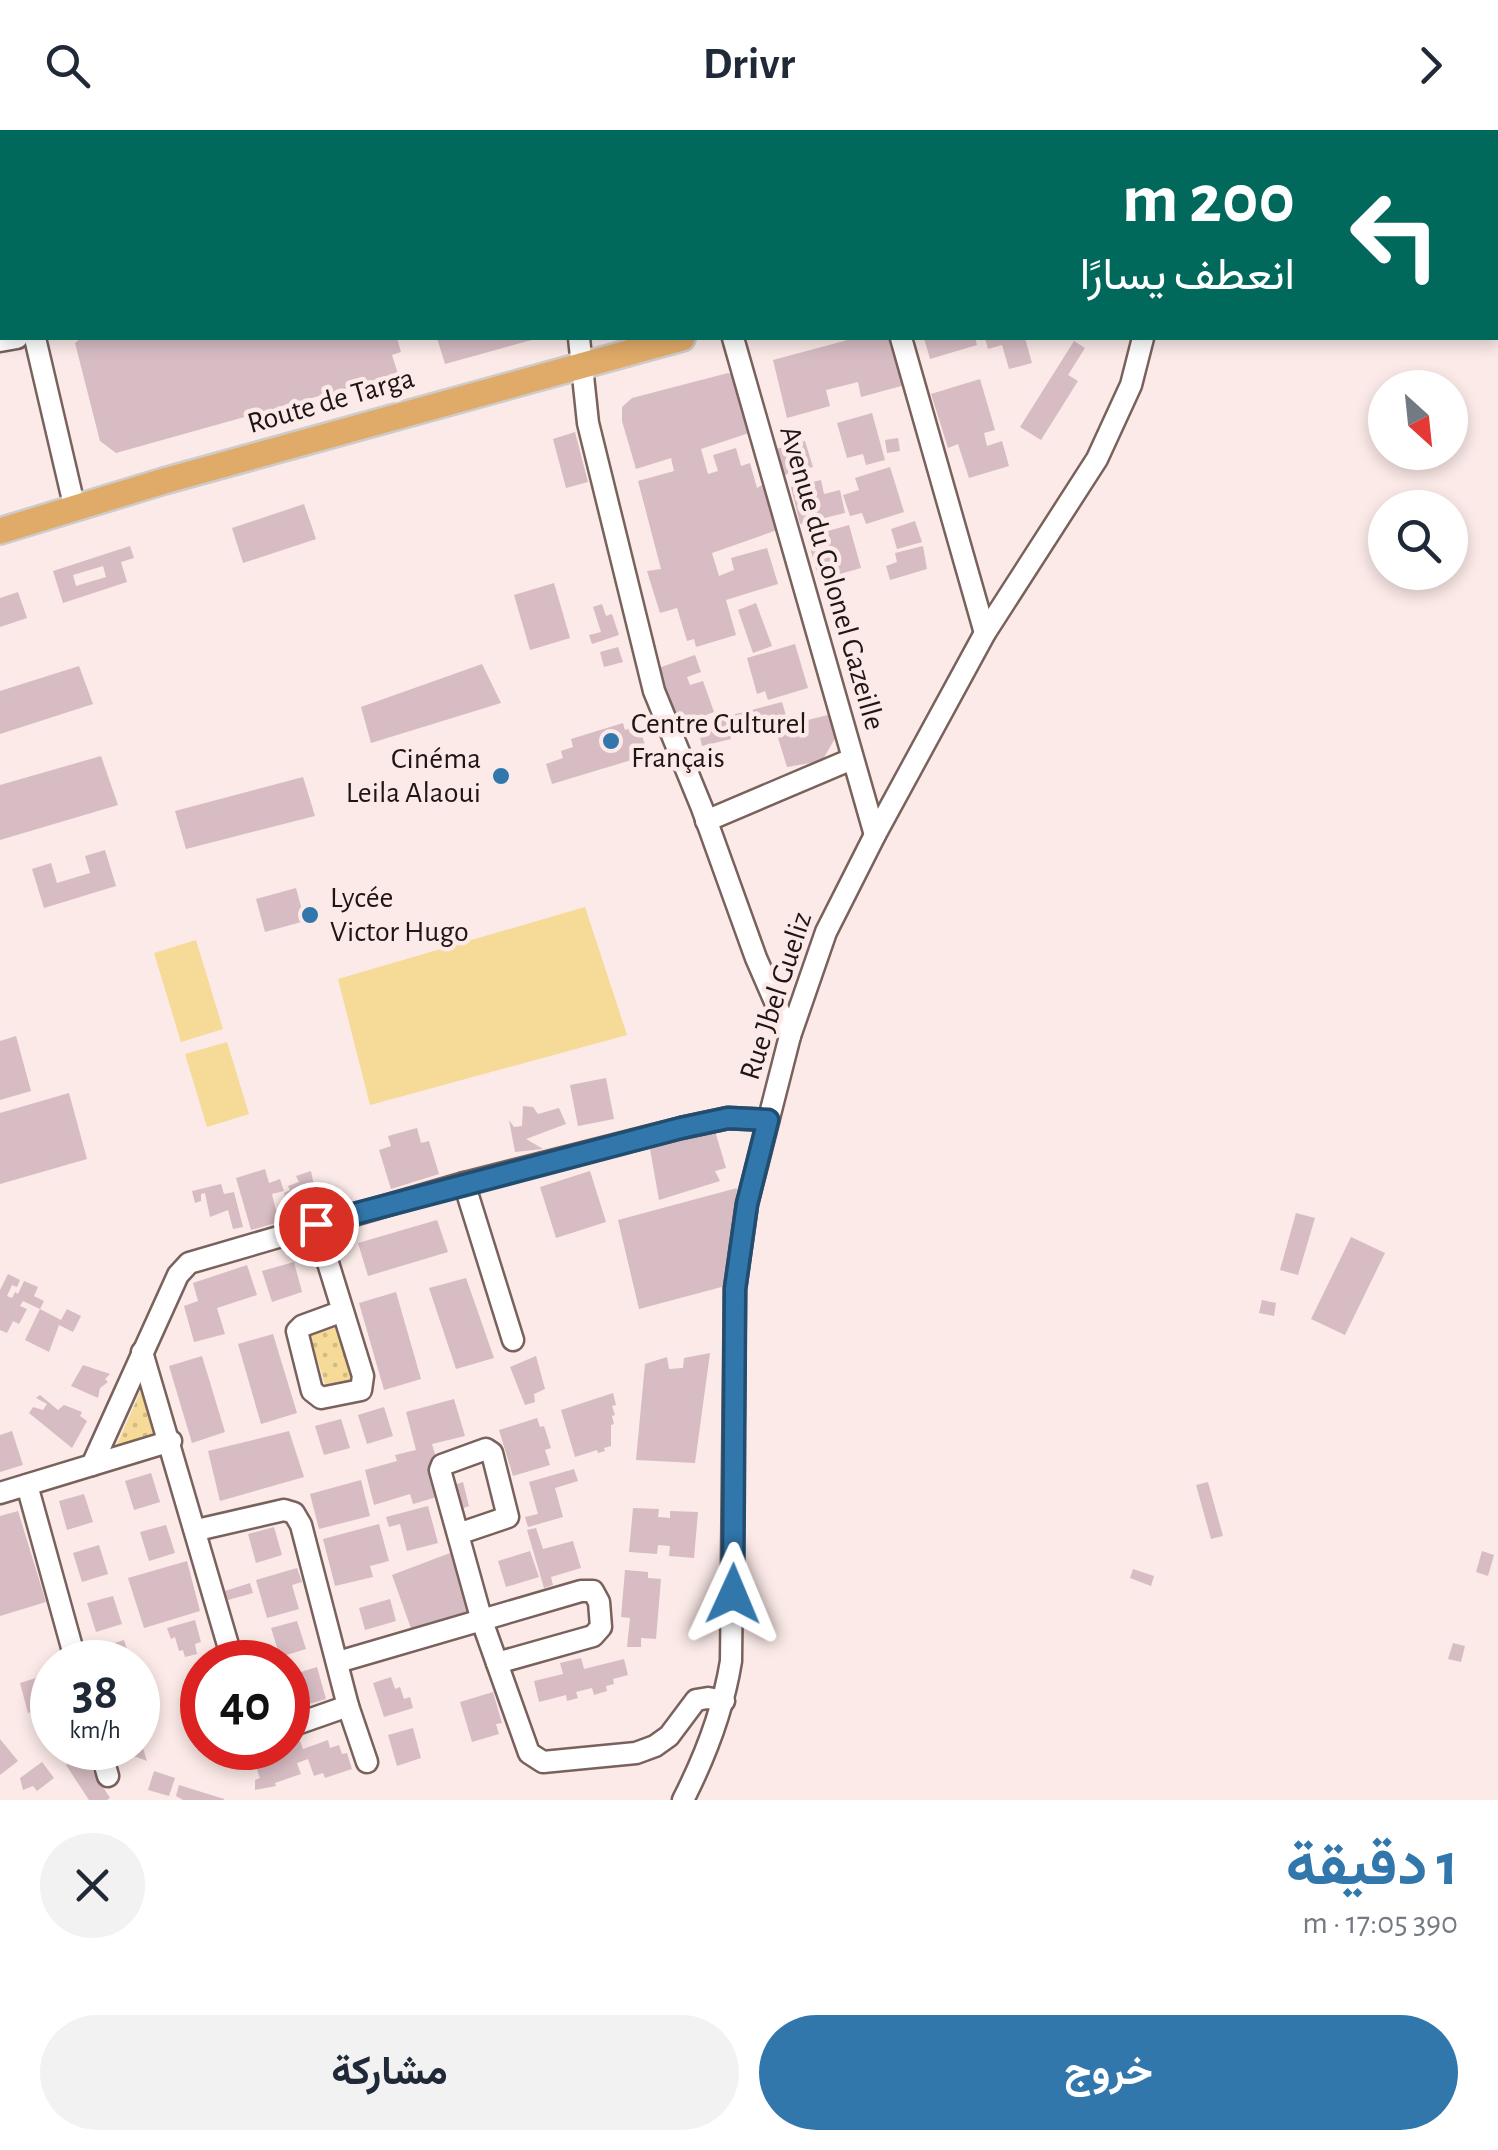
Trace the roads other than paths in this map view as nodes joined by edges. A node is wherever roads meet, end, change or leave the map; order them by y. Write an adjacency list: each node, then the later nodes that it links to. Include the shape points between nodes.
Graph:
1 (35, 340): 8 (street)
2 (578, 340): 7 (street)
3 (674, 340): 7 (main road, Route de Targa)
4 (734, 340): 11 (street, Avenue du Colonel Gazeille)
5 (901, 340): 10 (street)
6 (1142, 340): 10 (street, Rue Jbel Gueliz, via 1098,460)
7 (580, 364): 8 (main road, Route de Targa); 12 (street, via 649,674)
8 (75, 510): 9 (main road, Route de Targa)
9 (0, 532)
10 (985, 633): 13 (street, Rue Jbel Gueliz)
11 (852, 759): 12 (street); 13 (street, Avenue du Colonel Gazeille)
12 (706, 822): 14 (street)
13 (875, 834): 14 (street, Rue Jbel Gueliz, via 826,932)
14 (790, 1036): 15 (street, Rue Jbel Gueliz)
15 (768, 1120): 16 (street, via 712,1121); 32 (street, Rue Jbel Gueliz, via 735,1289 732,1644)
16 (464, 1183): 17 (street); 19 (street)
17 (316, 1224): 18 (street); 20 (street, via 182,1268)
18 (343, 1312)
19 (513, 1340)
20 (142, 1352): 21 (street); 22 (street)
21 (170, 1441): 22 (street); 25 (street)
22 (92, 1465): 23 (street)
23 (27, 1485): 24 (street); 28 (street)
24 (0, 1493)
25 (197, 1530): 29 (street); 30 (street, via 294,1513)
26 (458, 1534): 27 (street)
27 (482, 1621): 30 (street); 31 (street); 31 (street, via 587,1590 597,1595 601,1627 593,1636)
28 (70, 1640)
29 (228, 1640)
30 (338, 1662): 33 (street)
31 (497, 1663): 32 (street, via 529,1753 543,1762 636,1753 668,1736 696,1700)
32 (724, 1701): 38 (street, Rue Jbel Gueliz)
33 (348, 1706): 34 (street); 35 (street)
34 (310, 1720)
35 (367, 1762)
36 (106, 1770): 37 (street)
37 (108, 1776)
38 (682, 1800)

